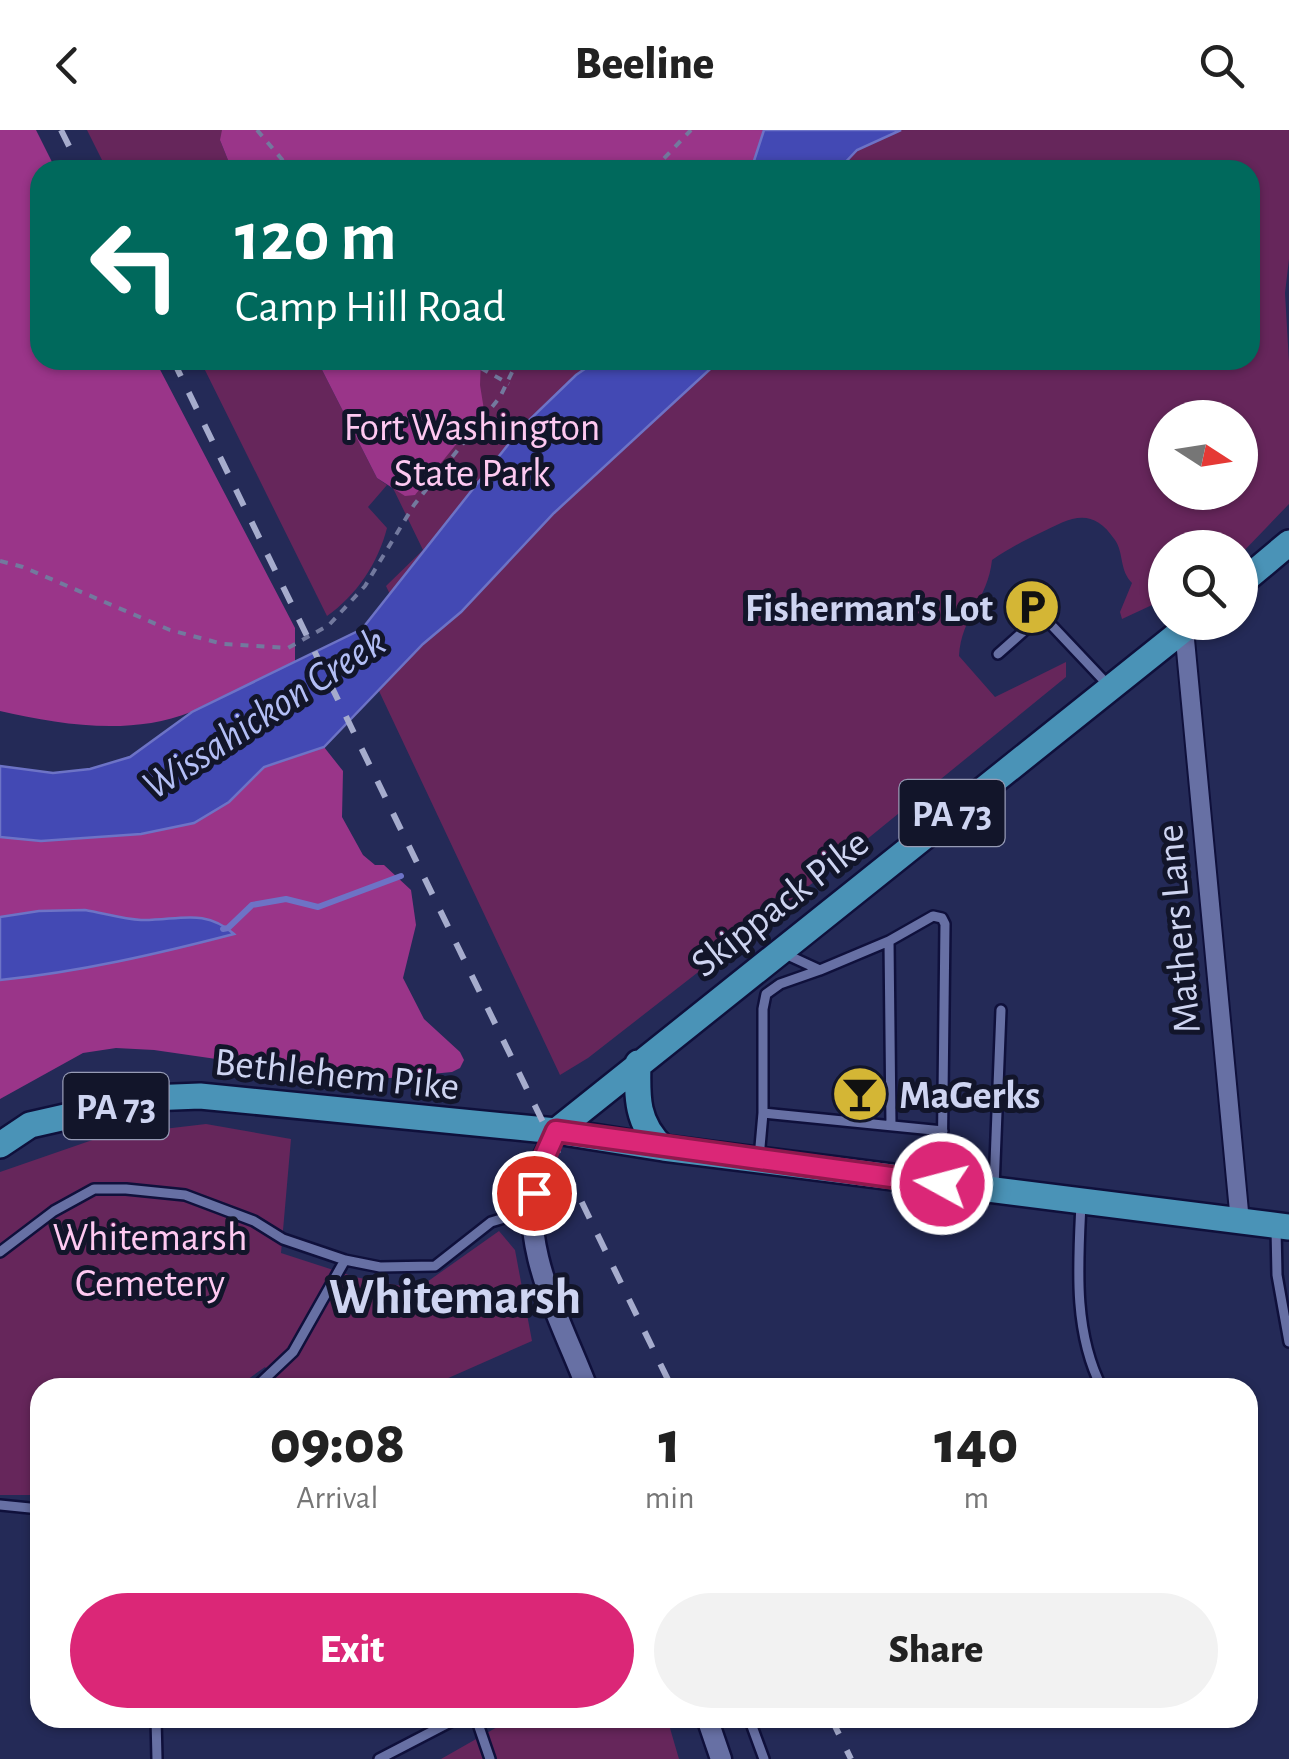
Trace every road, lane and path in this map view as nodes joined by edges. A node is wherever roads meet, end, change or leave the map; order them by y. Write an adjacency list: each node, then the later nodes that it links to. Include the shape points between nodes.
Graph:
1 (257, 130): 3 (path)
2 (692, 130): 4 (path)
3 (282, 160)
4 (663, 160)
5 (484, 370): 7 (path)
6 (514, 370): 7 (path)
7 (508, 384): 9 (path, via 414,505 344,612 288,648 222,644 170,630)
8 (1289, 544): 10 (main road)
9 (0, 560)
10 (1258, 569)
11 (1170, 640): 14 (main road, Skippack Pike / PA 73)
12 (1189, 640): 31 (street, Mathers Lane)
13 (998, 654): 14 (lane, via 1042,615)
14 (1110, 688): 16 (main road, Skippack Pike / PA 73)
15 (890, 941): 17 (lane); 21 (lane); 23 (lane, via 933,916 946,924)
16 (778, 951): 17 (lane); 19 (main road, Skippack Pike / PA 73)
17 (820, 970): 20 (lane, via 766,994)
18 (1001, 1010): 28 (lane)
19 (638, 1062): 22 (main road, Skippack Pike / PA 73); 25 (main road, via 640,1119)
20 (763, 1112): 21 (lane); 26 (lane)
21 (891, 1125): 23 (lane)
22 (556, 1131): 24 (main road, Bethlehem Pike / PA 73, via 200,1096 149,1098 30,1125); 25 (main road, Bethlehem Pike); 30 (street, via 539,1169)
23 (943, 1131): 27 (lane)
24 (0, 1144)
25 (663, 1148): 26 (main road, Bethlehem Pike)
26 (759, 1160): 27 (main road, Bethlehem Pike)
27 (942, 1184): 28 (main road, Bethlehem Pike)
28 (994, 1190): 29 (main road, Bethlehem Pike)
29 (1081, 1202): 31 (main road, Bethlehem Pike); 38 (lane, via 1081,1322)
30 (533, 1209): 34 (lane, via 491,1222 435,1266); 37 (street, via 538,1257)
31 (1240, 1222): 32 (main road, Bethlehem Pike)
32 (1283, 1227): 35 (lane, via 1277,1275)
33 (0, 1252): 34 (lane, via 94,1189 126,1188 185,1195)
34 (345, 1260): 36 (lane, via 293,1352)
35 (1289, 1342)
36 (266, 1378)
37 (583, 1378)
38 (1097, 1378)
39 (0, 1504): 40 (lane)
40 (30, 1508)
41 (156, 1728): 46 (lane)
42 (438, 1728): 47 (lane)
43 (479, 1728): 48 (lane)
44 (710, 1728): 49 (street)
45 (753, 1728): 50 (lane)
46 (157, 1759)
47 (379, 1759)
48 (490, 1759)
49 (721, 1759)
50 (764, 1759)

